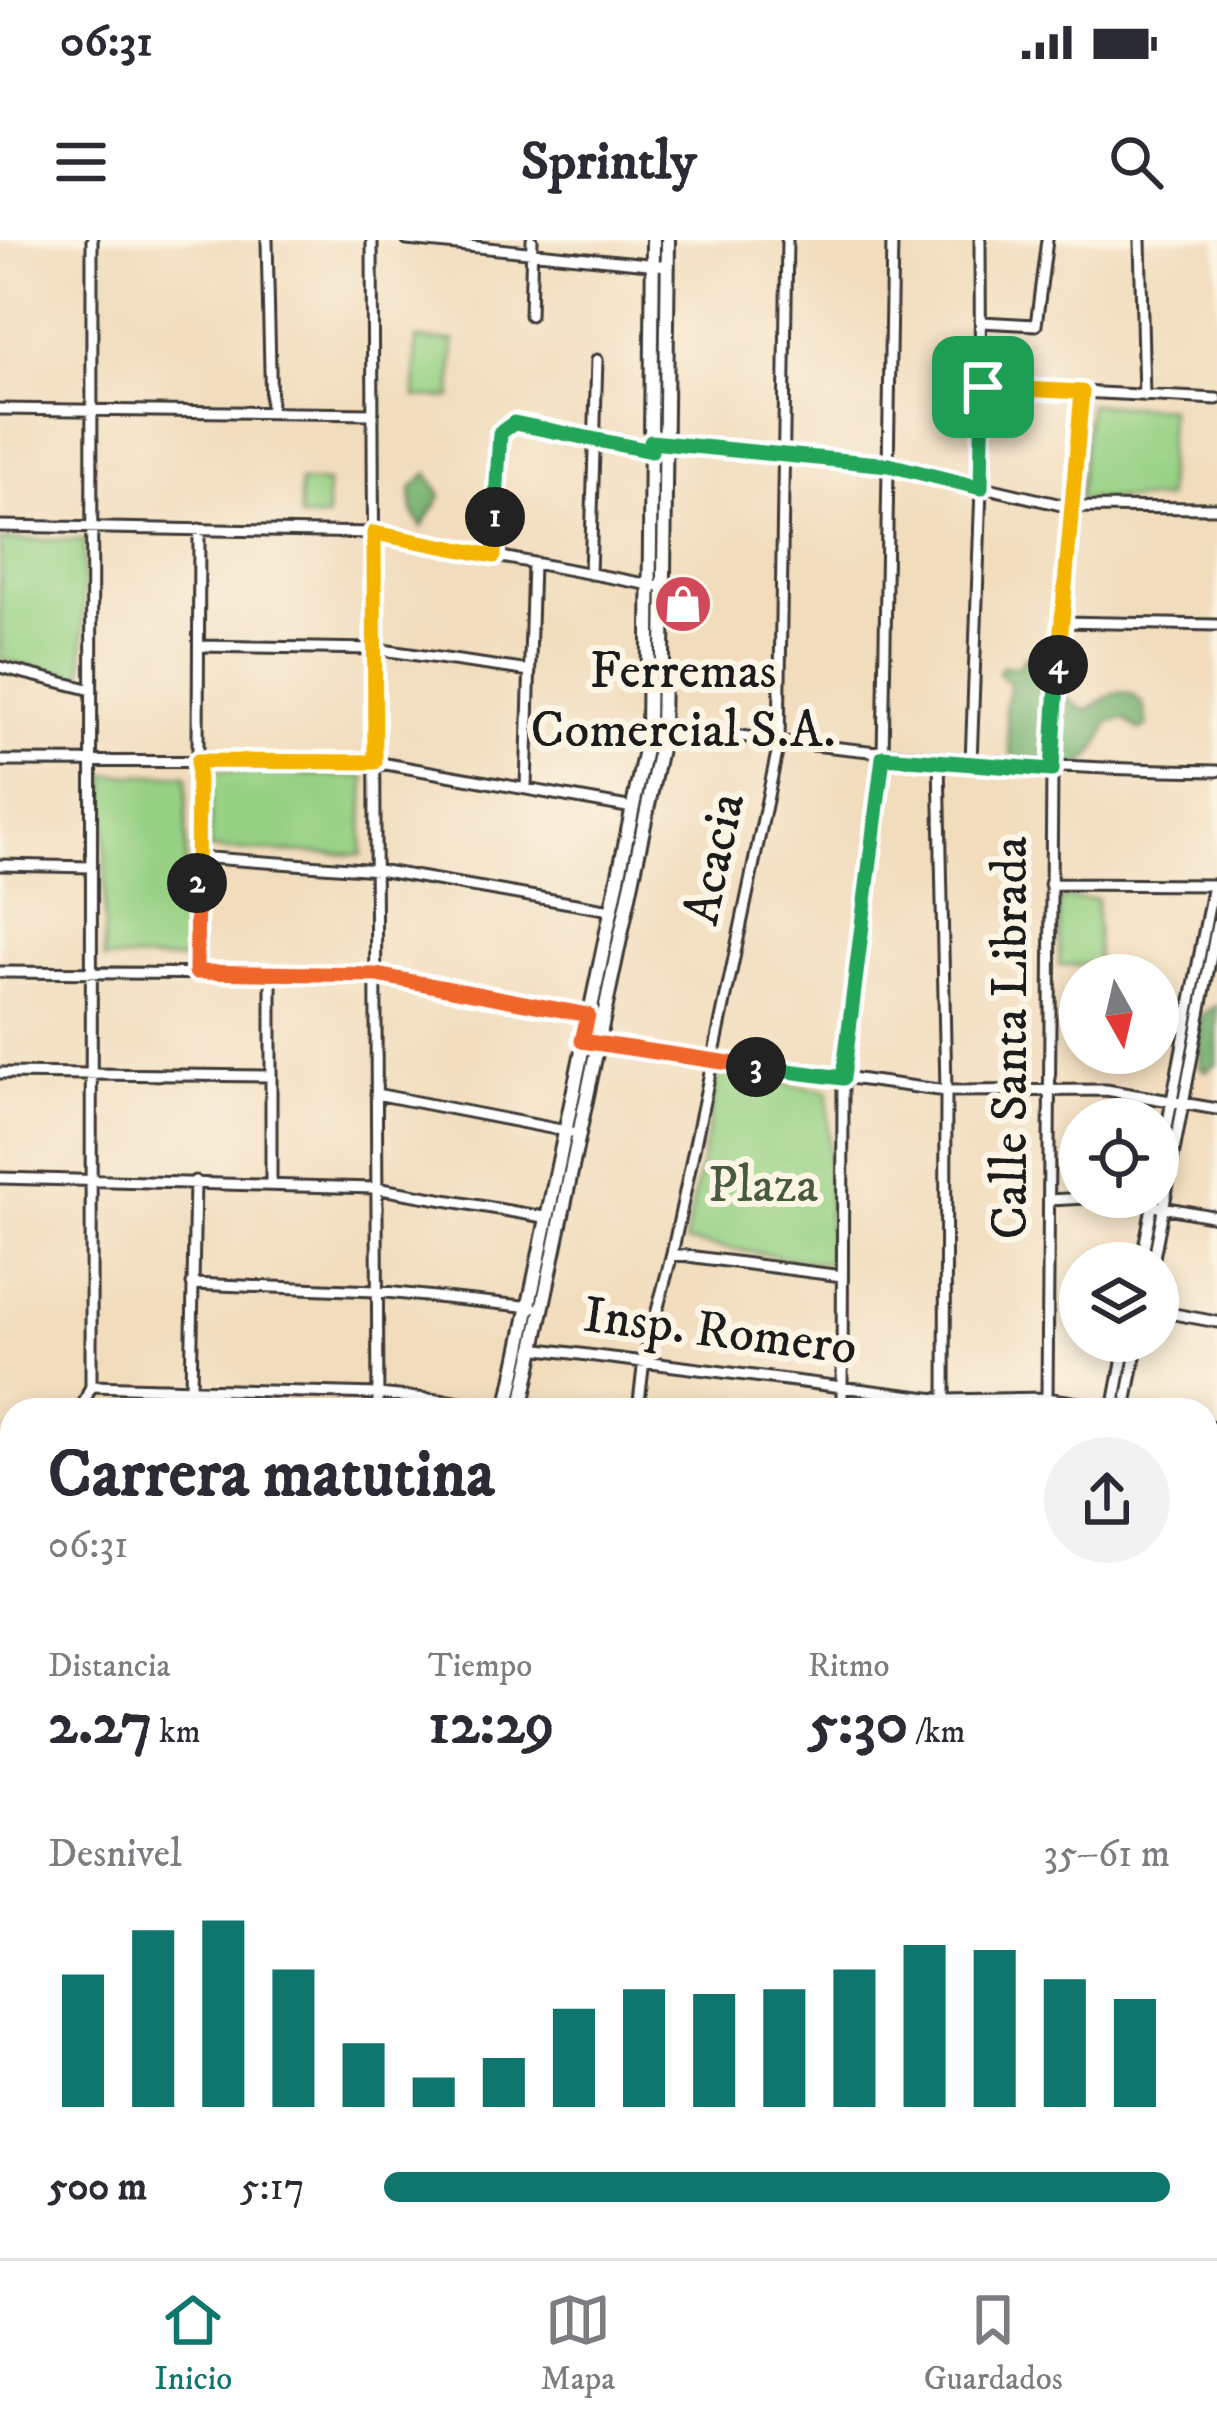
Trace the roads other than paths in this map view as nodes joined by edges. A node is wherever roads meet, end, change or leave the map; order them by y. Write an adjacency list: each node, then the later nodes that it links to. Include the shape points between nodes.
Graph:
1 (92, 240): 23 (street)
2 (267, 240): 24 (street)
3 (372, 240): 25 (street)
4 (407, 240): 13 (street)
5 (532, 240): 13 (street)
6 (653, 240): 14 (street)
7 (668, 240): 14 (street)
8 (788, 240): 28 (street, Acacia)
9 (892, 240): 29 (street)
10 (980, 240): 16 (street)
11 (1047, 240): 16 (street, via 1036,325)
12 (1140, 240): 20 (street)
13 (532, 253): 14 (street); 15 (street)
14 (660, 266): 27 (street)
15 (530, 315)
16 (981, 322): 18 (street)
17 (597, 360): 26 (street)
18 (983, 387): 19 (street); 30 (street)
19 (1082, 392): 20 (street); 31 (street, Calle Santa Librada)
20 (1144, 397): 21 (street)
21 (1217, 400)
22 (0, 409): 23 (street)
23 (94, 410): 24 (street); 34 (street)
24 (271, 413): 25 (street)
25 (372, 414): 36 (street)
26 (591, 439): 27 (street); 37 (street, via 506,425); 39 (street)
27 (656, 446): 28 (street); 40 (street)
28 (784, 453): 29 (street); 49 (street, Acacia)
29 (889, 465): 30 (street); 51 (street)
30 (981, 488): 31 (street); 57 (street)
31 (1070, 507): 32 (street); 41 (street, Calle Santa Librada)
32 (1217, 508)
33 (0, 526): 34 (street)
34 (94, 528): 35 (street); 47 (street)
35 (200, 530): 36 (street); 43 (street)
36 (374, 533): 37 (street); 44 (street)
37 (494, 556): 38 (street)
38 (533, 563): 39 (street); 46 (street)
39 (590, 574): 40 (street)
40 (657, 586): 48 (street); 50 (street)
41 (1060, 622): 42 (street); 58 (street, Calle Santa Librada)
42 (1217, 625)
43 (199, 646): 44 (street); 54 (street)
44 (375, 650): 46 (street); 55 (street)
45 (0, 668): 47 (street)
46 (530, 671): 60 (street)
47 (92, 690): 56 (street)
48 (662, 725): 49 (street); 50 (street)
49 (779, 743): 51 (street); 80 (street, Acacia)
50 (651, 754): 61 (street); 70 (street)
51 (883, 757): 52 (street); 84 (street)
52 (939, 760): 57 (street); 85 (street)
53 (0, 761): 56 (street)
54 (198, 761): 55 (street); 56 (street); 62 (street)
55 (375, 762): 60 (street); 65 (street)
56 (92, 763): 64 (street)
57 (971, 763): 58 (street)
58 (1052, 770): 59 (street); 66 (street, Calle Santa Librada)
59 (1217, 771)
60 (526, 788): 61 (street)
61 (633, 808): 68 (street)
62 (197, 857): 65 (street); 73 (street)
63 (0, 865): 64 (street)
64 (91, 867): 72 (street)
65 (378, 871): 68 (street); 75 (street)
66 (1050, 884): 67 (street); 87 (street, Calle Santa Librada)
67 (1215, 885): 76 (street)
68 (610, 910): 70 (street)
69 (1217, 924): 76 (street)
70 (608, 955): 78 (street); 79 (street)
71 (0, 972): 72 (street)
72 (90, 972): 73 (street); 82 (street)
73 (196, 972): 74 (street)
74 (272, 974): 75 (street); 83 (street)
75 (377, 975): 78 (street); 86 (street)
76 (1197, 999): 77 (street); 89 (street)
77 (1217, 1004)
78 (588, 1015): 79 (street)
79 (589, 1042): 80 (street); 92 (street)
80 (712, 1060): 84 (street); 103 (street, Acacia)
81 (0, 1073): 82 (street)
82 (90, 1074): 83 (street); 94 (street)
83 (272, 1076): 96 (street)
84 (843, 1078): 85 (street); 104 (street)
85 (946, 1091): 87 (street); 128 (street)
86 (376, 1094): 92 (street); 97 (street)
87 (1049, 1094): 88 (street); 99 (street, Calle Santa Librada)
88 (1164, 1098)
89 (1178, 1098)
90 (1179, 1100): 91 (street)
91 (1217, 1109)
92 (570, 1132): 101 (street); 107 (street)
93 (0, 1178): 94 (street)
94 (89, 1179): 95 (street); 114 (street)
95 (195, 1180): 96 (street); 105 (street)
96 (272, 1181): 97 (street)
97 (375, 1187): 101 (street); 106 (street)
98 (1059, 1199): 99 (street)
99 (1048, 1200): 129 (street, Calle Santa Librada)
100 (1179, 1208): 102 (street)
101 (544, 1217): 107 (street)
102 (1217, 1217)
103 (672, 1254): 104 (street); 111 (street, Acacia)
104 (842, 1276): 115 (street)
105 (192, 1285): 106 (street); 117 (street)
106 (376, 1291): 107 (street); 118 (street)
107 (532, 1306): 110 (street); 123 (street)
108 (1179, 1315): 109 (street)
109 (1217, 1322)
110 (532, 1348): 111 (street, Insp. Romero); 124 (street)
111 (644, 1360): 115 (street, Insp. Romero); 125 (street, Acacia)
112 (1124, 1362): 130 (street)
113 (1132, 1362): 131 (street)
114 (92, 1386): 116 (street); 119 (street)
115 (842, 1387): 126 (street); 127 (street, Insp. Romero)
116 (165, 1388): 117 (street); 120 (street)
117 (191, 1389): 118 (street)
118 (377, 1394): 121 (street); 122 (street)
119 (86, 1398)
120 (162, 1398)
121 (377, 1398)
122 (413, 1398)
123 (514, 1398)
124 (516, 1398)
125 (639, 1398)
126 (842, 1398)
127 (905, 1398)
128 (945, 1398)
129 (1047, 1398)
130 (1120, 1398)
131 (1122, 1398)

